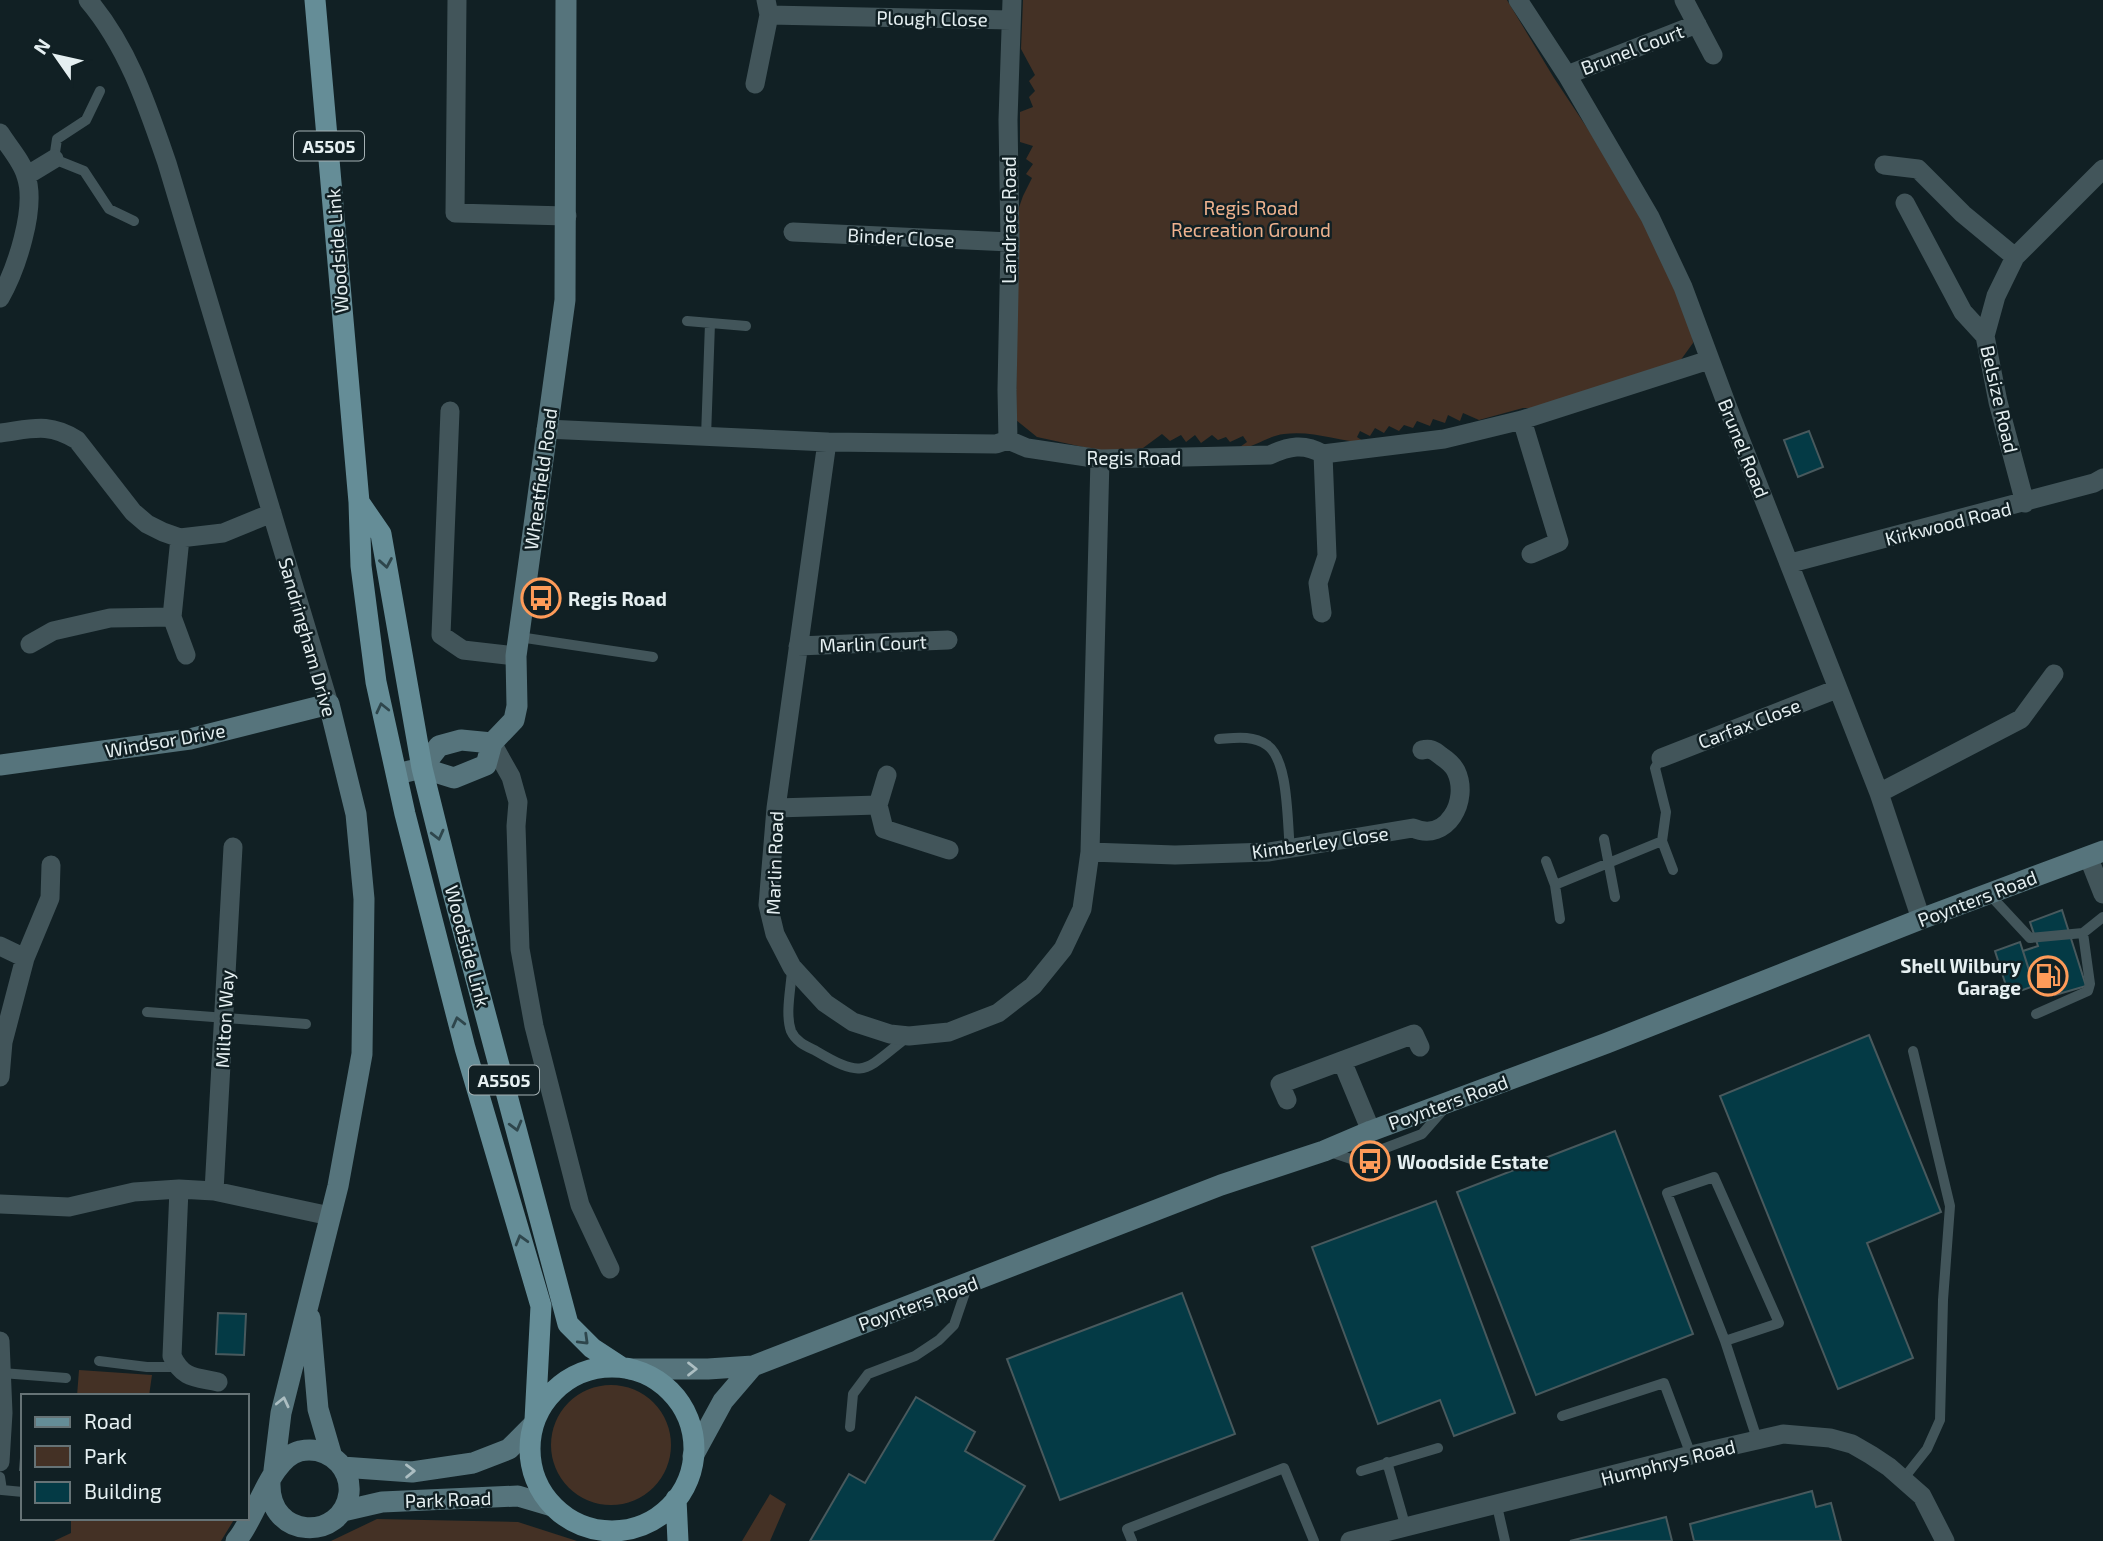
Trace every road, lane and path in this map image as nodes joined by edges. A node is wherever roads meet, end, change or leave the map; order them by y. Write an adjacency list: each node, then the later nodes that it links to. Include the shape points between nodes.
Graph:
1 (88, 0): 43 (street, Sandringham Drive, via 107,22 146,103)
2 (315, 0): 41 (main road, Woodside Link / A5505)
3 (457, 0): 20 (street, via 455,212)
4 (566, 0): 20 (street, Wheatfield Road)
5 (1518, 0): 11 (street, Brunel Road)
6 (1684, 0): 9 (street, Brunel Court)
7 (767, 8): 8 (street, Plough Close); 12 (street, Plough Close)
8 (1011, 10): 23 (street, Landrace Road)
9 (1697, 24): 10 (street, Brunel Court); 11 (street, Brunel Court)
10 (1713, 55)
11 (1567, 75): 30 (street, Brunel Road, via 1650,217 1683,287)
12 (755, 83)
13 (100, 91): 15 (lane, via 86,120 57,139)
14 (0, 133): 18 (street)
15 (54, 159): 18 (street); 21 (lane, via 84,171 109,209)
16 (1884, 164): 24 (street, via 1918,169)
17 (2103, 169): 24 (street, Belsize Road)
18 (26, 176): 25 (street, via 24,240)
19 (1905, 203): 29 (street, via 1963,312)
20 (567, 216): 33 (street, Wheatfield Road, via 565,300)
21 (134, 221)
22 (793, 232): 23 (street, Binder Close)
23 (1010, 242): 36 (street, Landrace Road)
24 (2015, 257): 29 (street, Belsize Road, via 1996,296)
25 (0, 298)
26 (687, 321): 27 (lane)
27 (710, 323): 28 (lane); 35 (lane)
28 (746, 326)
29 (1985, 336): 42 (street, Belsize Road)
30 (1709, 360): 32 (street, Regis Road); 46 (street, Brunel Road)
31 (450, 411): 52 (street, via 441,635 463,650)
32 (1522, 420): 38 (street, Regis Road, via 1444,439); 45 (street, via 1559,542)
33 (546, 429): 35 (street, Regis Road); 52 (street, Wheatfield Road)
34 (0, 433): 44 (street, via 53,427 66,433 77,440 133,512 147,524)
35 (706, 436): 37 (street, Regis Road)
36 (1008, 440): 37 (street, Regis Road, via 996,444); 39 (street, Regis Road, via 1027,448)
37 (827, 442): 51 (street, Marlin Road)
38 (1322, 454): 39 (street, Regis Road, via 1298,446 1270,455); 47 (street, via 1327,556 1318,583)
39 (1100, 459): 74 (street, Marlin Road)
40 (2103, 478): 42 (street, Kirkwood Road)
41 (359, 502): 63 (main road, Woodside Link / A5505, one-way to 63, via 381,534); 64 (main road, Woodside Link / A5505, one-way to 41, via 376,682 361,566)
42 (2025, 503): 46 (street, Kirkwood Road)
43 (272, 513): 44 (street, via 223,533); 57 (street, Sandringham Drive)
44 (180, 538): 48 (street)
45 (1531, 554)
46 (1791, 563): 56 (street, Brunel Road)
47 (1322, 612)
48 (172, 617): 50 (street, via 110,618 53,631); 53 (street)
49 (948, 640): 51 (street, Marlin Court)
50 (30, 644)
51 (798, 646): 68 (street, Marlin Road)
52 (517, 647): 54 (lane); 59 (street, Wheatfield Road, via 514,720)
53 (186, 655)
54 (653, 657)
55 (2054, 674): 66 (street, via 2021,719)
56 (1838, 689): 61 (street, Carfax Close); 66 (street, Brunel Road)
57 (329, 704): 62 (street, Windsor Drive, via 190,739); 107 (street, Sandringham Drive, via 356,814 364,899 362,1054)
58 (1219, 739): 72 (lane, via 1254,739 1275,754 1282,771)
59 (492, 743): 63 (street, via 461,740 439,746); 63 (street, Wheatfield Road, via 486,765 467,774 454,778); 108 (street, via 511,777 518,802 520,949 534,1026 580,1205)
60 (1422, 750): 72 (street, Kimberley Close, via 1434,750 1445,758 1459,780 1458,804 1440,829 1424,833 1413,828)
61 (1661, 758): 70 (lane, via 1655,768 1666,811)
62 (0, 765)
63 (422, 768): 64 (street); 116 (main road, Woodside Link / A5505, one-way to 116, via 568,1324 592,1348)
64 (397, 774): 121 (main road, Woodside Link / A5505, one-way to 64, via 541,1306 465,1048)
65 (887, 775): 67 (street)
66 (1879, 793): 86 (street, Brunel Road)
67 (878, 805): 68 (street); 73 (street, via 884,829)
68 (776, 808): 90 (street, Marlin Road, via 769,915)
69 (1604, 839): 77 (lane)
70 (1662, 841): 77 (lane); 79 (lane)
71 (233, 847): 93 (street, Milton Way)
72 (1290, 849): 74 (street, Kimberley Close, via 1201,854)
73 (948, 850)
74 (1090, 852): 95 (street, Marlin Road, via 1082,909 1063,949 1033,986 998,1013 949,1032)
75 (2096, 854): 81 (street, Poynters Road); 82 (street)
76 (1546, 861): 80 (lane)
77 (1609, 863): 80 (lane); 83 (lane)
78 (51, 865): 89 (street, via 50,898)
79 (1673, 870)
80 (1555, 886): 85 (lane)
81 (1990, 894): 86 (street, Poynters Road); 87 (lane, via 2030,938)
82 (2103, 894)
83 (1615, 897)
84 (2103, 917): 87 (lane)
85 (1560, 919)
86 (1921, 919): 101 (street, Poynters Road)
87 (2083, 933): 92 (lane, via 2088,991)
88 (0, 946): 89 (street)
89 (25, 958): 99 (street, via 3,1042)
90 (792, 967): 95 (street, Marlin Road, via 839,1014 873,1030); 95 (lane, via 789,1016 796,1040 837,1063 862,1070)
91 (148, 1012): 93 (lane)
92 (2036, 1014)
93 (224, 1017): 94 (lane); 105 (street, Milton Way)
94 (306, 1024)
95 (909, 1036)
96 (1420, 1047): 98 (street, via 1414,1034)
97 (1913, 1051): 133 (lane, via 1950,1206 1940,1420 1927,1449)
98 (1342, 1061): 100 (street, via 1280,1084); 102 (street)
99 (0, 1077)
100 (1287, 1100)
101 (1449, 1103): 102 (street, Poynters Road); 103 (lane, via 1422,1134 1411,1139 1354,1160)
102 (1371, 1130): 103 (street, Poynters Road)
103 (1324, 1151): 109 (street, Poynters Road, via 1221,1185)
104 (179, 1189): 105 (street); 106 (street, via 134,1192 69,1207); 115 (street, via 172,1356)
105 (214, 1191): 107 (street)
106 (0, 1204)
107 (330, 1216): 110 (street, Sandringham Drive)
108 (610, 1269)
109 (969, 1284): 114 (street, Poynters Road); 122 (lane, via 954,1325 939,1340 915,1356 868,1374 853,1394)
110 (309, 1302): 128 (street, Sandringham Drive, via 318,1409); 131 (street, Sandringham Drive, one-way to 110, via 281,1413)
111 (0, 1341): 117 (street)
112 (1725, 1341): 112 (lane, via 1667,1193 1714,1177 1779,1323); 123 (lane)
113 (99, 1361): 115 (lane)
114 (753, 1366): 116 (street, Poynters Road, one-way to 114); 126 (street, Poynters Road, via 723,1401)
115 (177, 1367): 119 (street, via 186,1375)
116 (626, 1368): 121 (main road, via 599,1368 560,1385); 126 (main road, via 652,1377 670,1391 684,1410)
117 (2, 1373): 118 (lane); 127 (street)
118 (66, 1378)
119 (218, 1382)
120 (1562, 1416): 125 (lane, via 1664,1383)
121 (534, 1422): 128 (street, Park Road, one-way to 121, via 412,1472 473,1463 509,1449); 136 (main road, via 529,1446 532,1468)
122 (850, 1427)
123 (1757, 1439): 125 (street, Humphrys Road); 133 (street, Humphrys Road, via 1783,1434 1830,1438 1852,1444)
124 (1438, 1448): 129 (lane)
125 (1692, 1455): 137 (street, Humphrys Road)
126 (693, 1456): 135 (main road, via 688,1479)
127 (0, 1462)
128 (337, 1462): 131 (street, via 320,1451 307,1450 283,1460); 138 (street, via 349,1489)
129 (1387, 1462): 130 (lane); 140 (lane)
130 (1361, 1471)
131 (272, 1476): 141 (street, via 274,1509); 142 (street, via 247,1529)
132 (0, 1477): 134 (lane, via 2,1490)
133 (1904, 1478): 149 (street, Humphrys Road, via 1922,1496)
134 (21, 1492)
135 (676, 1499): 139 (main road, via 643,1525 601,1531); 144 (main road)
136 (552, 1506): 138 (street, Park Road, via 518,1496 382,1502); 139 (main road)
137 (1497, 1506): 140 (street, Humphrys Road); 148 (lane)
138 (343, 1511): 141 (street, via 333,1522)
139 (581, 1525): 143 (main road)
140 (1406, 1528): 147 (street, Humphrys Road)
141 (300, 1535)
142 (236, 1541)
143 (598, 1541)
144 (678, 1541)
145 (1132, 1541): 146 (lane, via 1127,1529 1283,1468)
146 (1314, 1541)
147 (1350, 1541)
148 (1505, 1541)
149 (1945, 1541)

